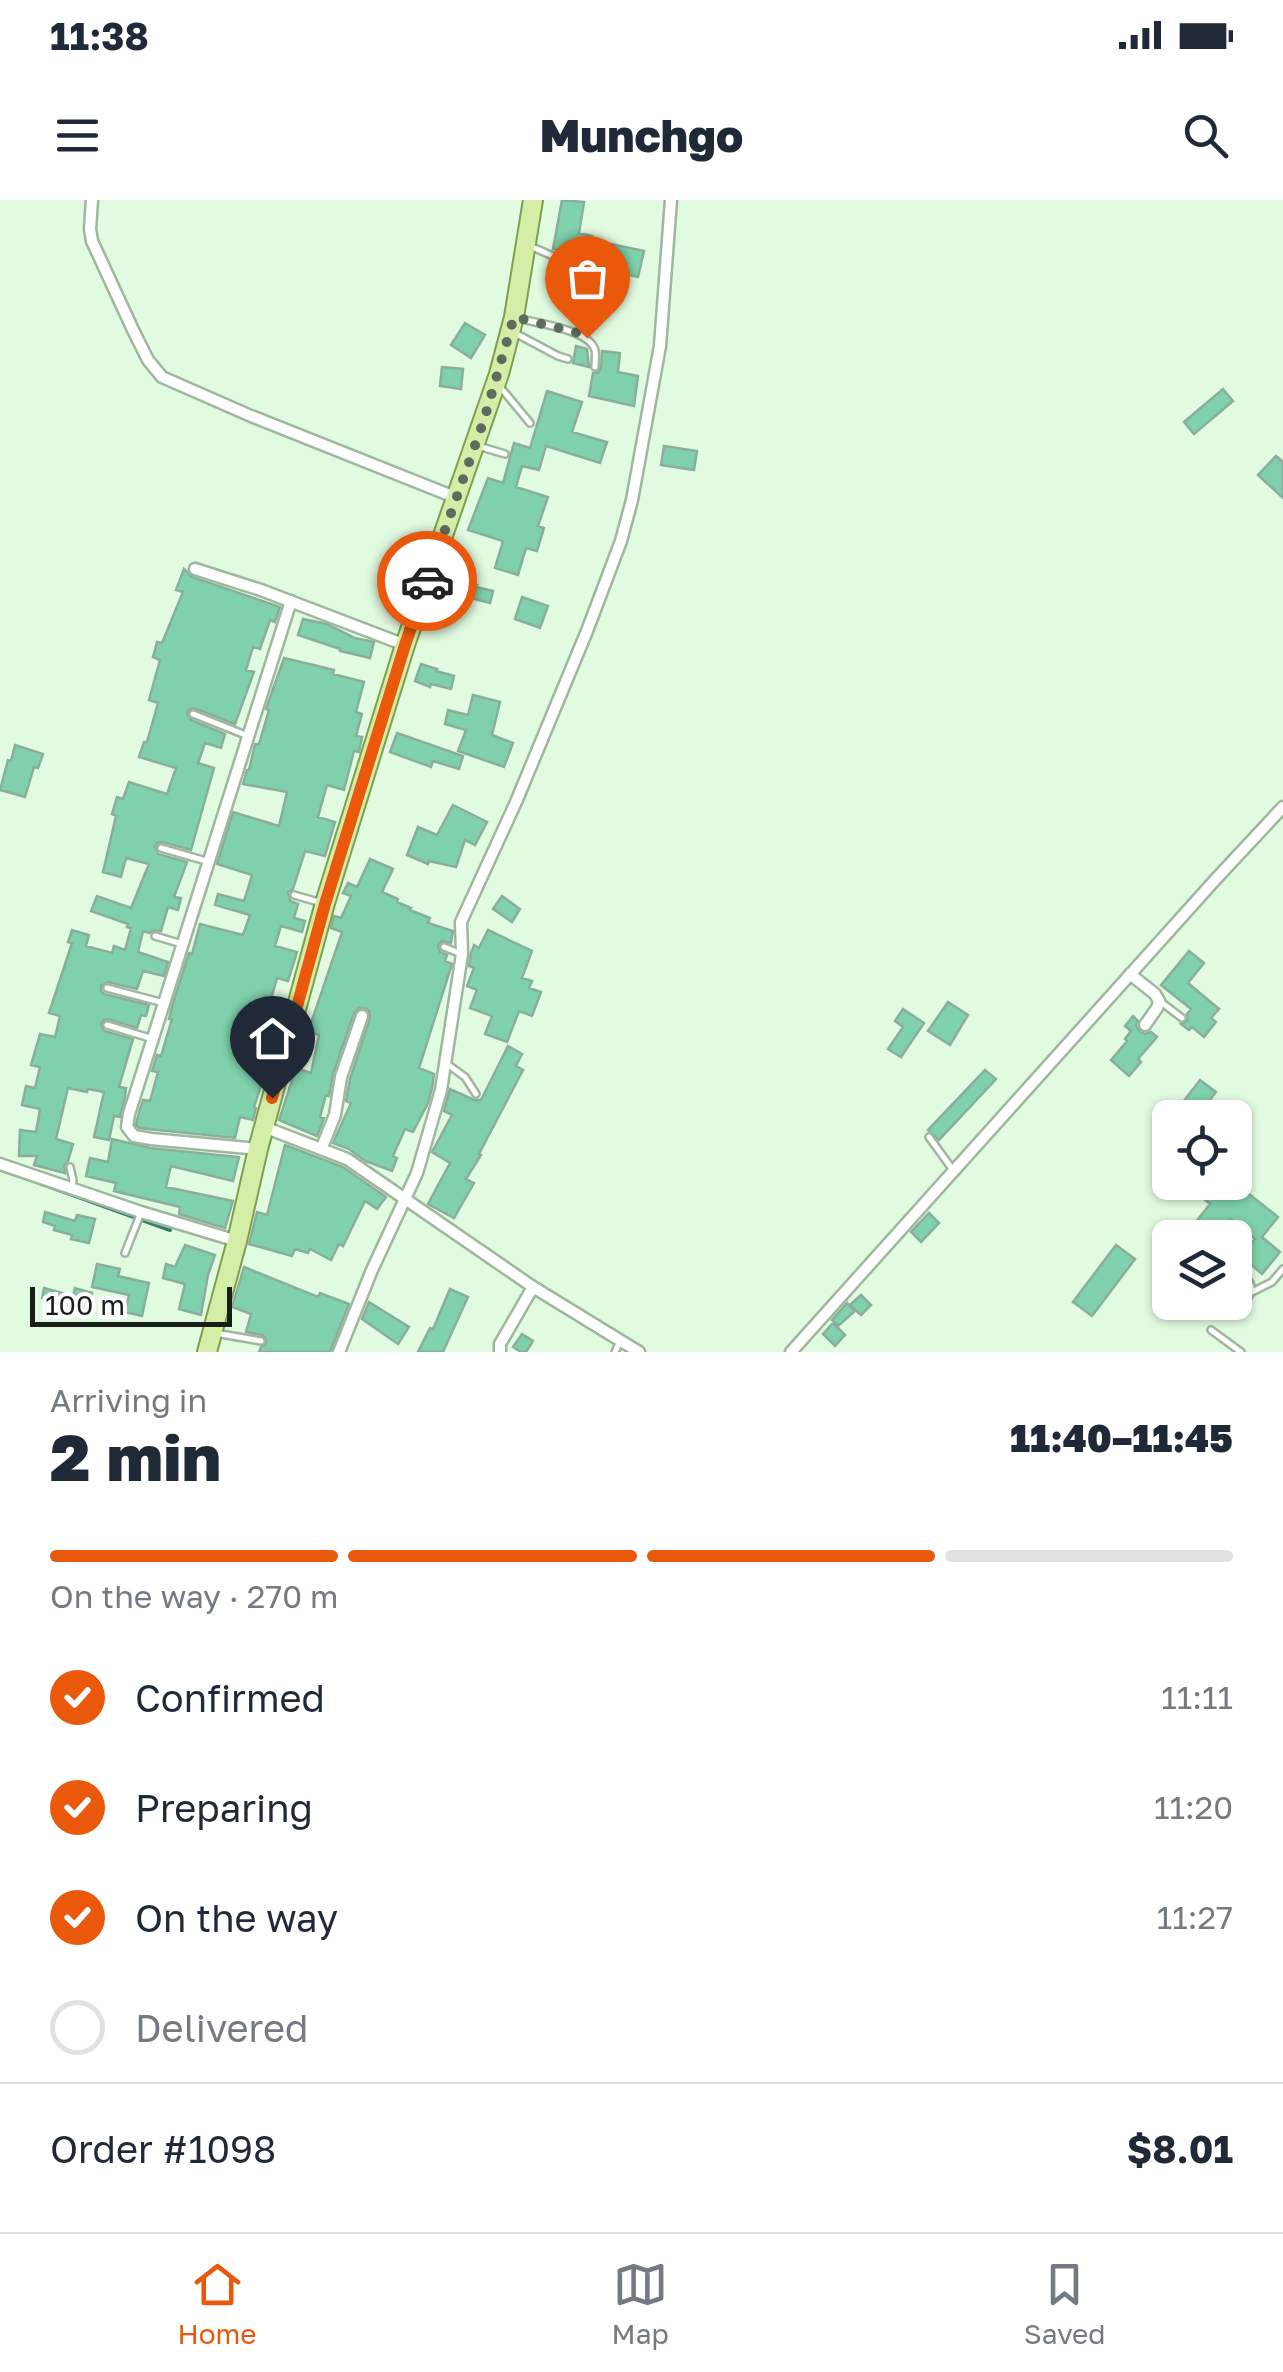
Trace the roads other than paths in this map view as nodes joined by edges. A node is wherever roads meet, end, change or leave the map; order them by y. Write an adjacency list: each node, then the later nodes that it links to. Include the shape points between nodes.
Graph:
1 (92, 200): 13 (street, via 92,241 162,378)
2 (533, 200): 4 (main road)
3 (672, 200): 27 (street, via 660,346 632,500 588,631 460,922)
4 (527, 245): 5 (lane); 6 (main road)
5 (603, 275)
6 (512, 324): 7 (lane); 8 (lane, via 587,338 595,348); 9 (main road)
7 (568, 359)
8 (595, 367)
9 (496, 382): 10 (lane); 11 (main road)
10 (530, 424)
11 (475, 445): 12 (lane); 13 (main road)
12 (505, 454)
13 (457, 498): 16 (main road)
14 (195, 569): 15 (street)
15 (292, 601): 16 (street); 18 (street)
16 (405, 645): 23 (main road)
17 (193, 714): 18 (lane)
18 (248, 736): 21 (street)
19 (1283, 808): 28 (street)
20 (162, 848): 21 (lane)
21 (209, 862): 25 (street)
22 (294, 895): 23 (lane)
23 (325, 904): 39 (main road)
24 (155, 936): 25 (lane)
25 (182, 944): 31 (street)
26 (444, 947): 27 (lane)
27 (462, 954): 37 (street)
28 (1130, 974): 30 (street); 45 (street)
29 (107, 988): 31 (lane)
30 (1158, 1001): 33 (lane); 34 (street)
31 (164, 1003): 36 (street)
32 (362, 1016): 41 (street)
33 (1182, 1018)
34 (1145, 1025)
35 (107, 1026): 36 (lane)
36 (152, 1039): 42 (street, via 129,1114 130,1132)
37 (445, 1062): 38 (lane); 47 (street)
38 (476, 1094)
39 (264, 1126): 41 (street); 42 (main road)
40 (929, 1136): 45 (lane)
41 (322, 1148): 47 (street)
42 (258, 1149): 49 (main road)
43 (0, 1164): 46 (street)
44 (70, 1166): 46 (lane)
45 (953, 1170): 62 (street)
46 (72, 1187): 48 (street)
47 (405, 1200): 52 (street); 59 (street)
48 (142, 1212): 49 (street); 50 (lane)
49 (237, 1241): 55 (main road)
50 (125, 1253)
51 (1283, 1269): 53 (lane)
52 (532, 1287): 57 (street); 60 (street)
53 (1252, 1292)
54 (1212, 1330): 63 (lane)
55 (212, 1332): 56 (lane); 58 (main road)
56 (261, 1340)
57 (618, 1346): 61 (street)
58 (207, 1352)
59 (339, 1352)
60 (500, 1352)
61 (639, 1352)
62 (790, 1352)
63 (1241, 1352)

